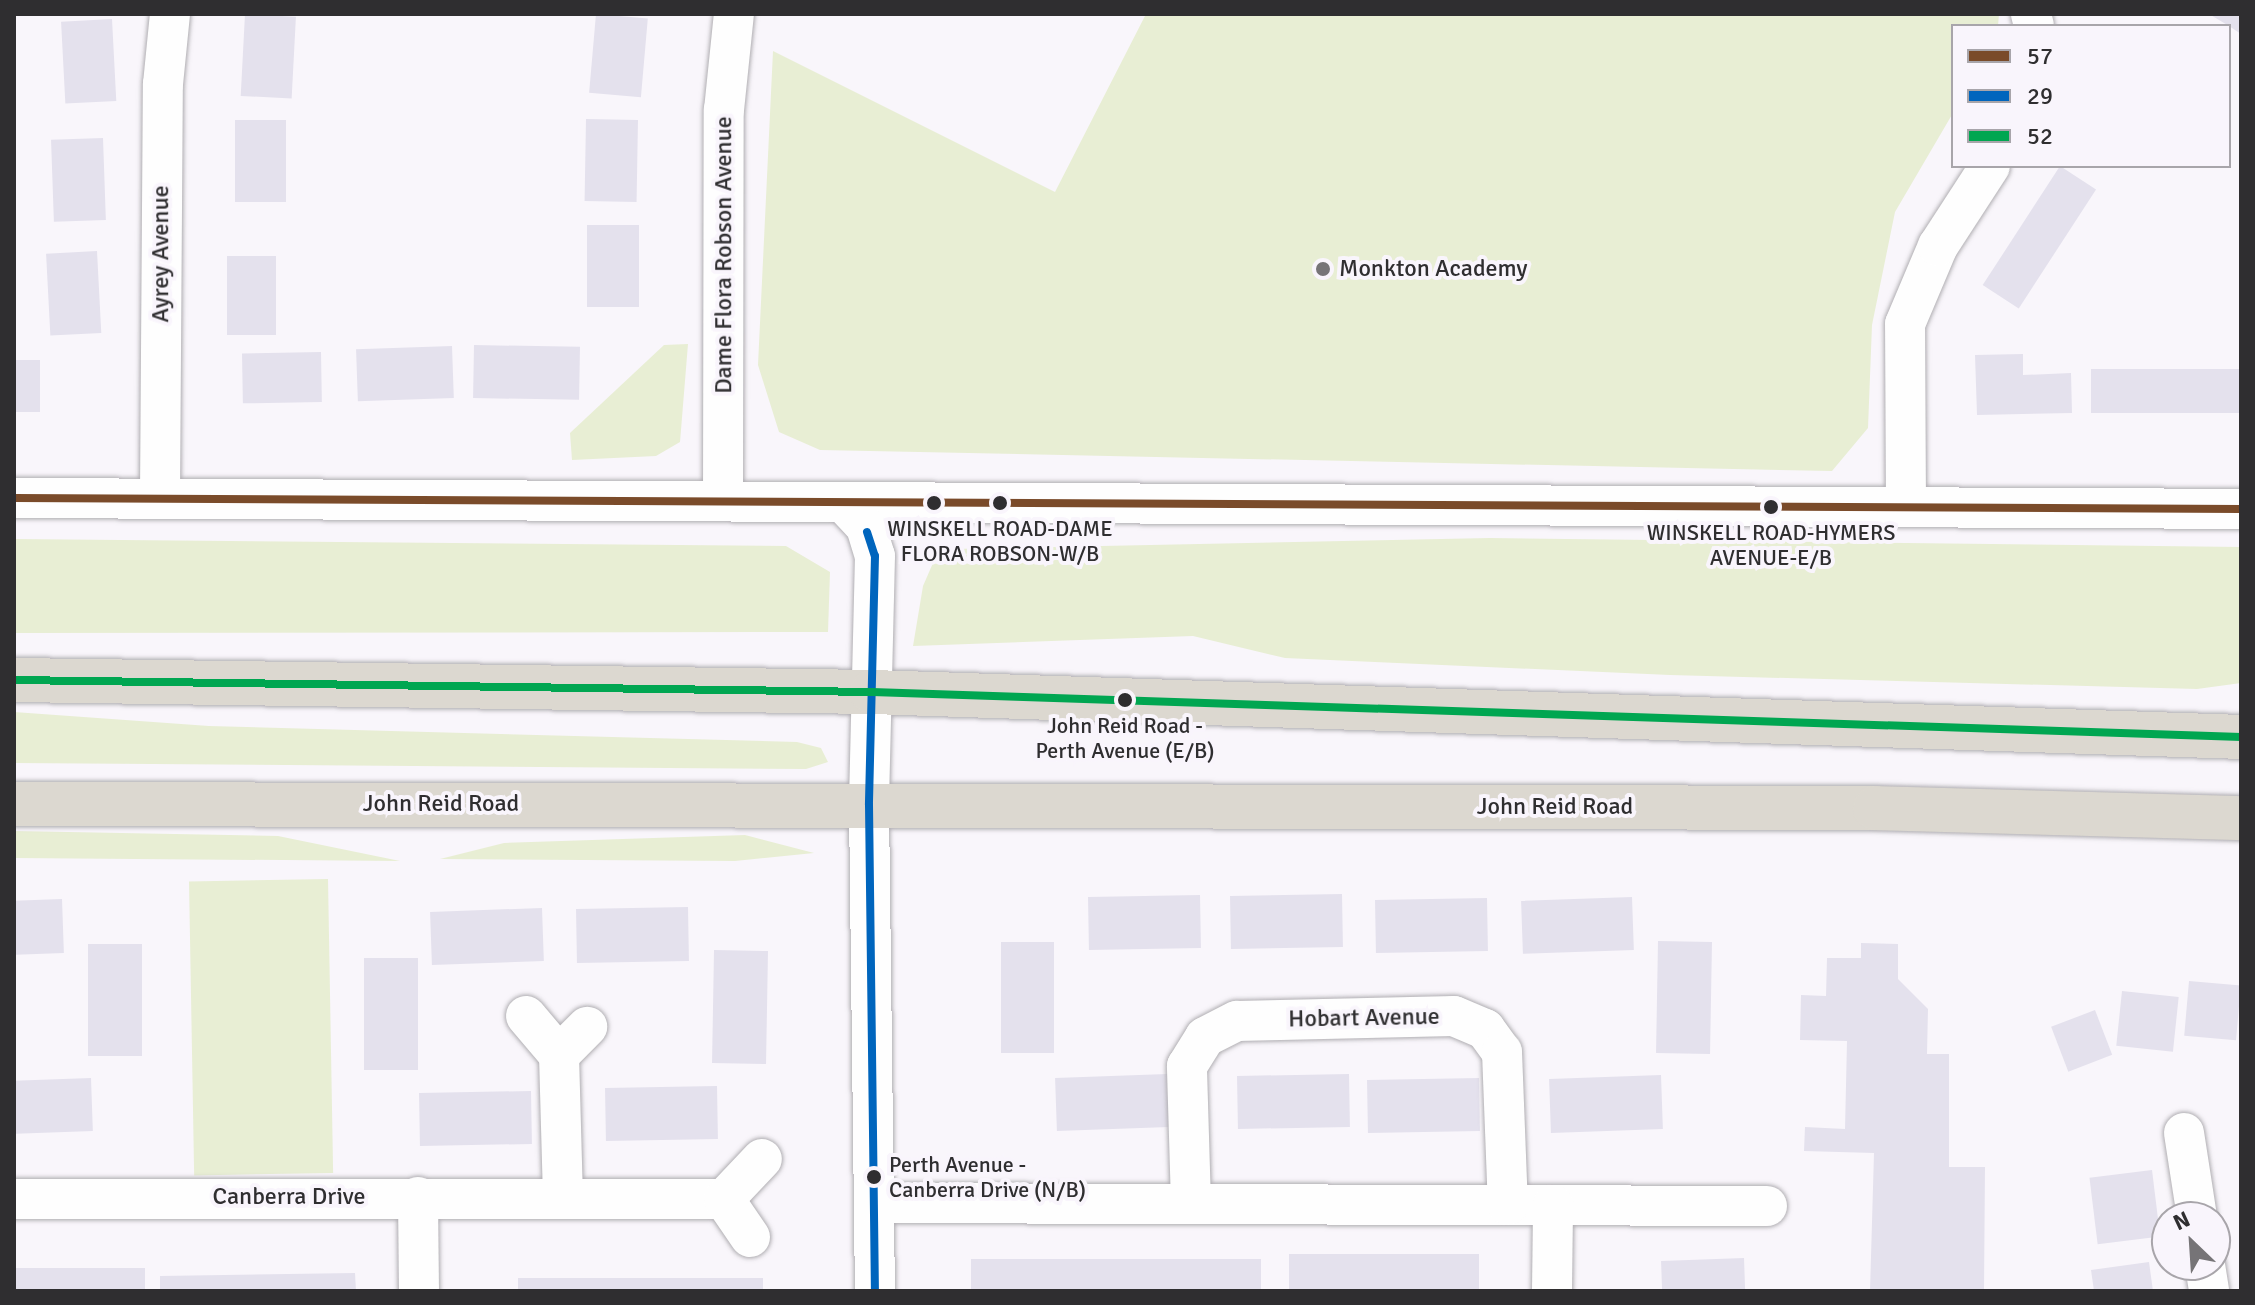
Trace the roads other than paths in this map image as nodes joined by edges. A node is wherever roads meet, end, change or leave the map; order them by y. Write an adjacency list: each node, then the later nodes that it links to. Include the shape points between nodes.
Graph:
1 (170, 14): 4 (street, Ayrey Avenue, via 163,84)
2 (734, 14): 5 (street, Dame Flora Robson Avenue, via 724,110)
3 (1989, 168): 8 (street, via 1938,246 1905,324)
4 (160, 495): 5 (street); 6 (street)
5 (723, 497): 7 (street)
6 (14, 498)
7 (843, 502): 8 (street); 11 (street, via 866,527 875,556)
8 (1906, 507): 9 (street)
9 (2241, 509)
10 (14, 680): 11 (highway)
11 (872, 692): 12 (highway); 14 (street)
12 (2241, 737)
13 (14, 804): 14 (highway, John Reid Road)
14 (869, 805): 15 (highway, John Reid Road, via 1859,808); 26 (street)
15 (2241, 818)
16 (526, 1016): 18 (street)
17 (587, 1027): 18 (street)
18 (559, 1055): 22 (street)
19 (2184, 1133): 25 (street)
20 (762, 1159): 24 (street)
21 (418, 1197): 22 (street, Canberra Drive); 23 (street, Canberra Drive); 32 (street)
22 (563, 1197): 24 (street, Canberra Drive)
23 (14, 1199)
24 (724, 1199): 31 (street)
25 (2195, 1201)
26 (874, 1203): 27 (street); 33 (street)
27 (1191, 1204): 28 (street); 28 (street, Hobart Avenue, via 1187,1066 1205,1037 1237,1021 1454,1016 1485,1029 1502,1052)
28 (1508, 1205): 29 (street)
29 (1553, 1205): 30 (street); 34 (street)
30 (1767, 1206)
31 (750, 1237)
32 (419, 1291)
33 (875, 1291)
34 (1552, 1291)

